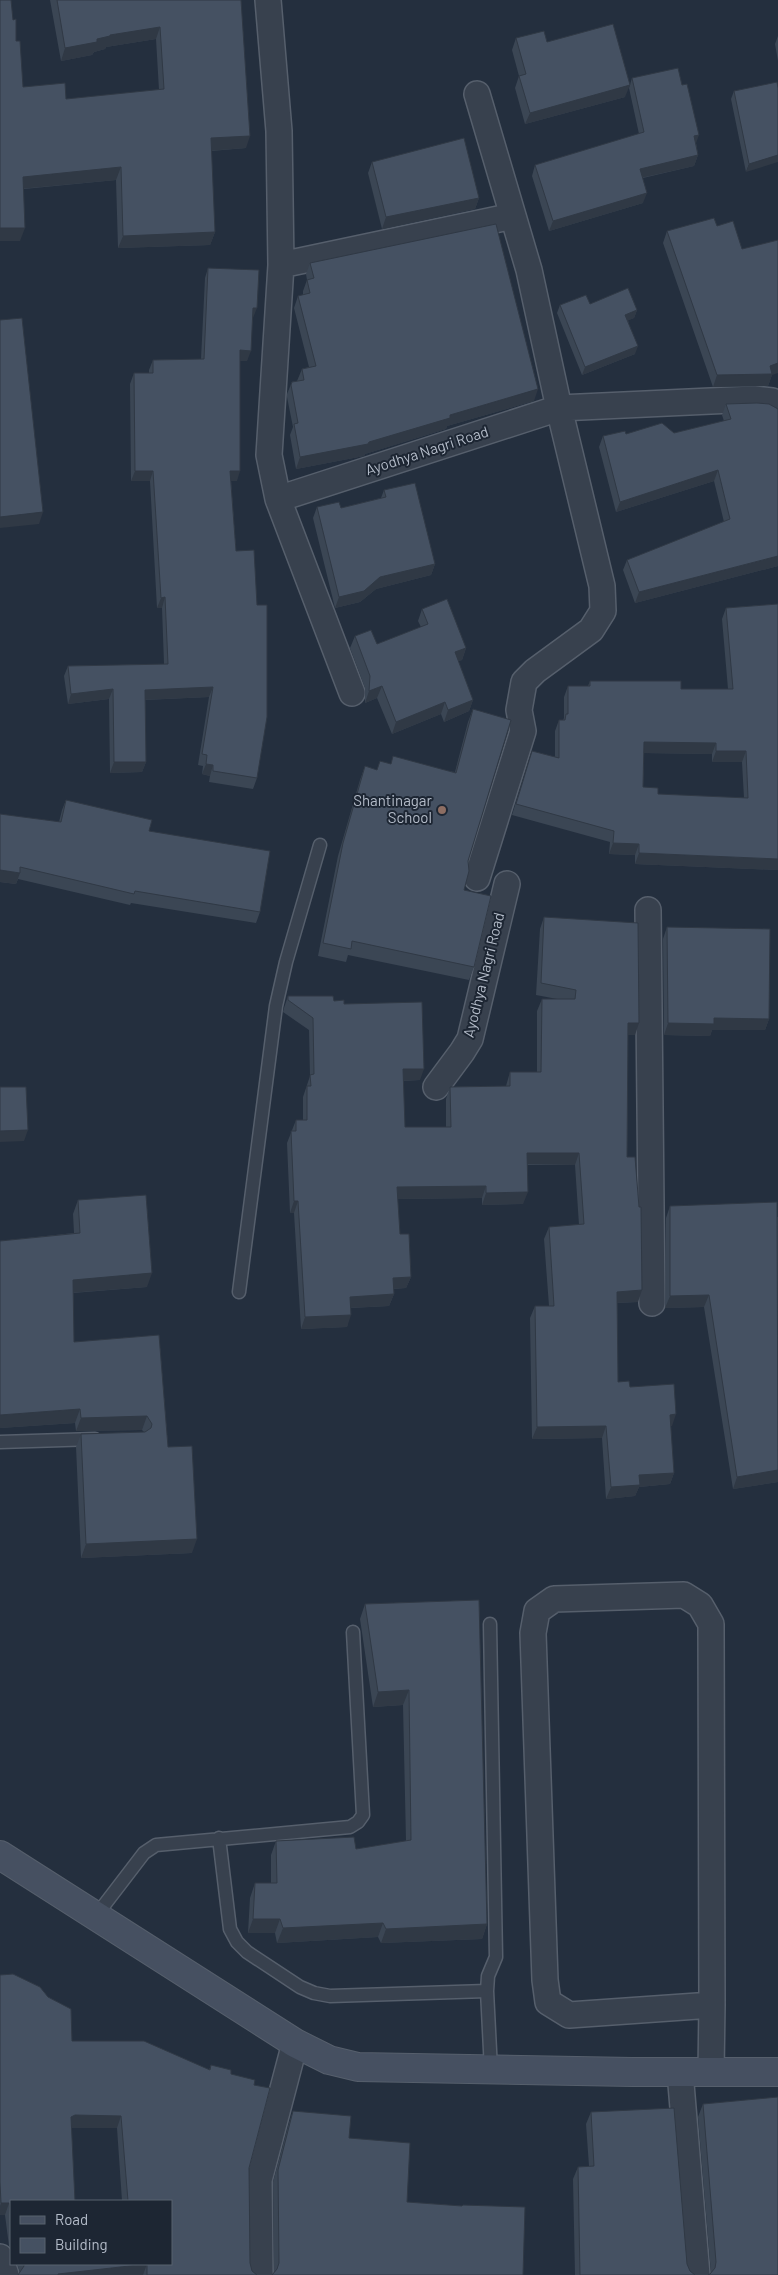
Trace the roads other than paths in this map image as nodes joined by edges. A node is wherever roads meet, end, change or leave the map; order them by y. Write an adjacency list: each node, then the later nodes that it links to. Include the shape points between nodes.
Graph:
1 (268, 0): 4 (street, via 279,131)
2 (477, 94): 3 (street)
3 (513, 216): 4 (street); 6 (street, via 529,270)
4 (281, 265): 7 (street, via 269,455)
5 (778, 407): 6 (street, Ayodhya Nagri Road, via 772,401 754,399)
6 (559, 408): 7 (street, Ayodhya Nagri Road); 10 (street, via 602,586 603,610 591,630 534,670 524,682 519,710 523,730)
7 (278, 499): 8 (street)
8 (352, 693)
9 (320, 844): 14 (lane, via 276,1006)
10 (477, 878)
11 (507, 884): 13 (street, Ayodhya Nagri Road, via 470,1039)
12 (648, 910): 15 (street)
13 (436, 1087)
14 (239, 1292)
15 (652, 1302)
16 (109, 1438): 17 (lane)
17 (0, 1442)
18 (490, 1624): 23 (lane, via 496,1957)
19 (353, 1632): 20 (lane, via 363,1815 350,1827)
20 (219, 1838): 22 (lane, via 150,1848); 23 (lane, via 230,1928 237,1942 300,1987 330,1996)
21 (0, 1855): 22 (street)
22 (95, 1917): 25 (street)
23 (486, 1991): 26 (lane)
24 (712, 2005): 24 (street, via 711,1624 700,1604 684,1595 554,1599 537,1611 533,1633 548,2002 570,2015); 28 (street)
25 (295, 2043): 26 (street, via 328,2060 358,2067); 32 (street, via 259,2180)
26 (491, 2070): 27 (street)
27 (680, 2072): 28 (street); 33 (street)
28 (711, 2072): 29 (street)
29 (778, 2072)
30 (0, 2257): 31 (street)
31 (6, 2275)
32 (260, 2275)
33 (697, 2275)

